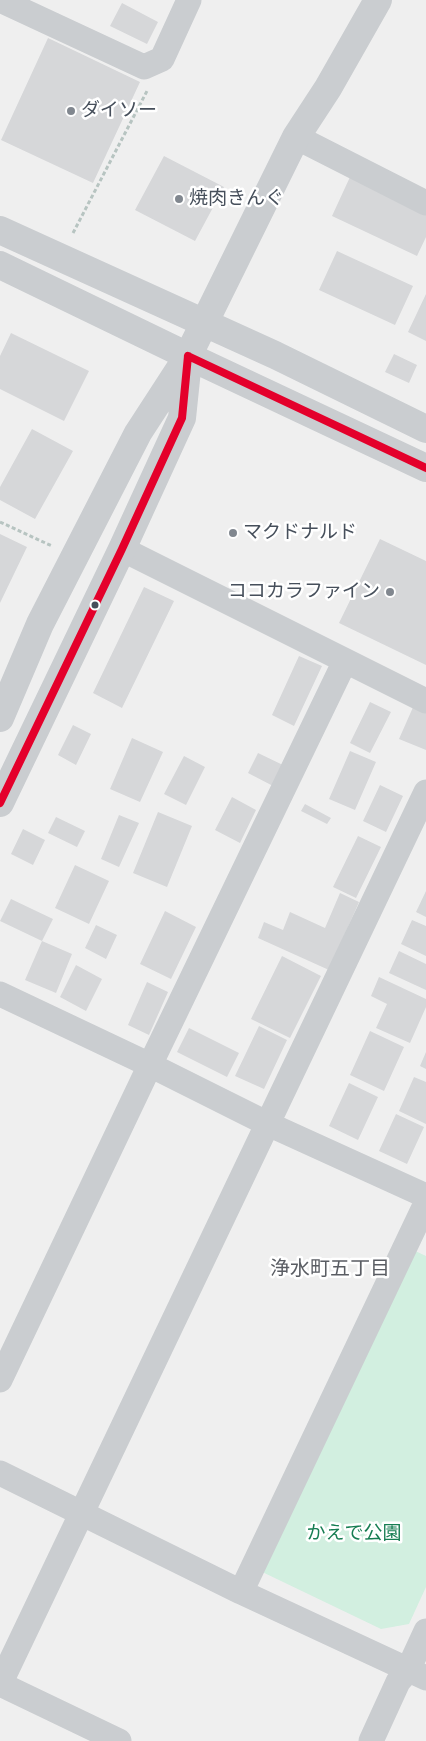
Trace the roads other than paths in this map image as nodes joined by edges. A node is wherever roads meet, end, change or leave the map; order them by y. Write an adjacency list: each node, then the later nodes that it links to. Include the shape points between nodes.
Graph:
1 (0, 0): 2 (street, via 144,68 162,59)
2 (188, 0)
3 (378, 0): 4 (street)
4 (296, 137): 5 (street); 8 (street)
5 (426, 203)
6 (0, 230): 8 (street)
7 (0, 265): 9 (street)
8 (204, 322): 9 (street); 10 (street)
9 (188, 356): 11 (street); 12 (street, via 182,418); 15 (street, via 138,433 40,624)
10 (426, 429)
11 (426, 468)
12 (122, 549): 13 (street); 17 (street)
13 (345, 661): 14 (street); 19 (street)
14 (426, 701)
15 (0, 718)
16 (426, 792): 20 (street)
17 (0, 802)
18 (0, 994): 19 (street)
19 (150, 1065): 20 (street); 23 (street)
20 (268, 1124): 21 (street); 25 (street)
21 (426, 1196)
22 (426, 1203): 26 (street)
23 (0, 1380)
24 (0, 1473): 25 (street)
25 (81, 1512): 26 (street); 29 (street)
26 (241, 1592): 28 (street)
27 (426, 1631): 28 (street)
28 (417, 1674): 31 (street, via 398,1682)
29 (0, 1684): 30 (street)
30 (119, 1741)
31 (371, 1741)

